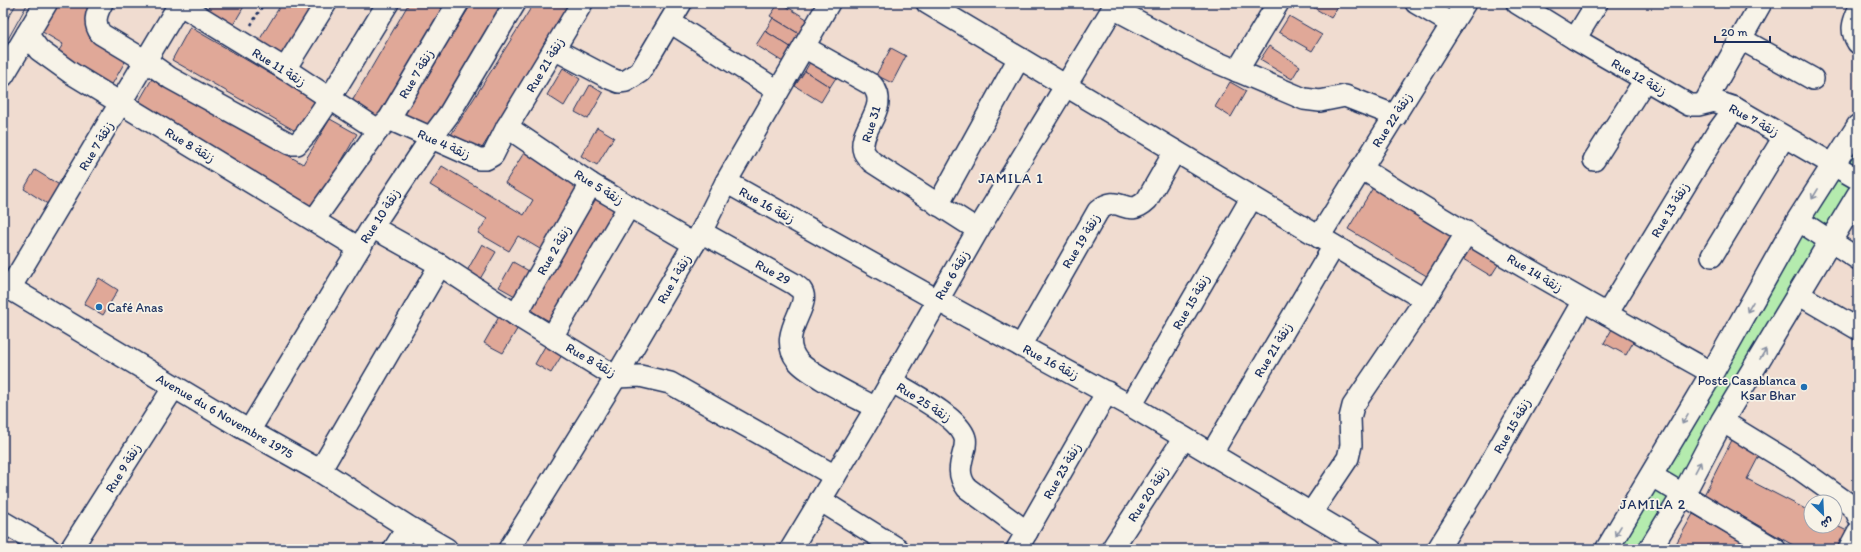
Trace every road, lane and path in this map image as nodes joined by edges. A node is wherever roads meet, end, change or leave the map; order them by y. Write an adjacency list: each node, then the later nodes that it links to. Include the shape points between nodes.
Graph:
1 (46, 3): 23 (street)
2 (102, 3): 31 (street, via 98,10 96,27 101,34)
3 (264, 3): 26 (path)
4 (326, 3): 32 (street)
5 (388, 3): 39 (street)
6 (458, 3): 44 (street, Rue 7 زنقة)
7 (515, 3): 48 (street, Rue 10 زنقة, via 449,114)
8 (582, 3): 29 (street, Rue 21 زنقة)
9 (681, 3): 21 (street)
10 (829, 3): 28 (street, Rue 1 زنقة)
11 (927, 3): 30 (street)
12 (1278, 3): 33 (street)
13 (1416, 3): 22 (street)
14 (1465, 3): 22 (street, Rue 22 زنقة)
15 (1517, 3): 25 (street)
16 (1596, 3): 25 (street)
17 (1761, 3): 24 (street)
18 (180, 4): 26 (street, Rue 11 زنقة); 31 (street, Rue 7 زنقة)
19 (1115, 6): 33 (street, via 1172,40); 37 (street, Rue 6 زنقة)
20 (1858, 11): 27 (street, via 1852,24 1853,34)
21 (670, 22): 29 (street, via 640,72 626,81 619,82 609,78); 38 (street)
22 (1452, 24): 43 (street, Rue 22 زنقة)
23 (27, 34): 34 (street); 41 (street, Rue 8 زنقة, via 49,58)
24 (1741, 39): 35 (street); 40 (street)
25 (1575, 40): 36 (street, Rue 12 زنقة)
26 (241, 43): 32 (street, Rue 11 زنقة)
27 (1858, 43)
28 (804, 47): 38 (street, Rue 1 زنقة); 58 (street, Rue 31, via 872,85 877,91 878,102 863,143 864,152 872,162)
29 (554, 49): 46 (street, Rue 21 زنقة)
30 (1019, 58): 37 (street); 58 (street)
31 (146, 61): 39 (street, via 170,78 290,144 297,144 301,140); 41 (street, Rue 7 زنقة)
32 (285, 69): 39 (street, Rue 11 زنقة)
33 (1237, 71): 43 (street, via 1304,99 1320,102 1345,96)
34 (3, 74)
35 (1813, 79)
36 (1645, 80): 40 (street, Rue 12 زنقة, via 1689,105); 50 (street)
37 (1066, 86): 49 (street); 63 (street, Rue 6 زنقة)
38 (778, 91): 54 (street, Rue 1 زنقة)
39 (330, 98): 44 (street, Rue 11 زنقة)
40 (1705, 102): 42 (street, Rue 7 زنقة, via 1719,102)
41 (121, 104): 60 (street, Rue 8 زنقة); 72 (street, Rue 7 زنقة)
42 (1735, 108): 47 (street, Rue 7 زنقة); 77 (street, Rue 13 زنقة, via 1718,131)
43 (1396, 116): 52 (street, Rue 22 زنقة)
44 (384, 125): 48 (street, Rue 4 زنقة); 60 (street, Rue 7 زنقة)
45 (1858, 126): 51 (street)
46 (507, 127): 48 (street, Rue 4 زنقة, via 492,155 486,159 479,159); 55 (street, Rue 5 زنقة)
47 (1784, 137): 51 (street, Rue 7 زنقة); 69 (street)
48 (431, 138): 62 (street, Rue 10 زنقة)
49 (1174, 151): 57 (street); 81 (street, Rue 19 زنقة, via 1147,200 1140,206 1132,209 1115,203 1106,204 1098,211)
50 (1594, 160)
51 (1832, 165): 53 (street, Rue 7 زنقة); 61 (street, one-way to 61)
52 (1361, 168): 64 (street, Rue 14 زنقة); 66 (street, Rue 22 زنقة)
53 (1858, 179)
54 (726, 182): 65 (street, Rue 1 زنقة); 74 (street, Rue 16 زنقة)
55 (591, 184): 59 (street, Rue 5 زنقة); 78 (street, Rue 2 زنقة)
56 (1858, 195): 67 (street)
57 (1252, 197): 66 (street); 87 (street, Rue 15 زنقة)
58 (938, 205): 63 (street, Rue 31)
59 (629, 206): 65 (street, Rue 5 زنقة); 80 (street)
60 (314, 220): 68 (street, Rue 8 زنقة)
61 (1798, 220): 67 (street); 82 (street, one-way to 82)
62 (372, 227): 68 (street, Rue 10 زنقة); 71 (street, Rue 8 زنقة)
63 (978, 230): 74 (street, Rue 6 زنقة)
64 (1467, 232): 75 (street); 76 (street, Rue 14 زنقة)
65 (698, 238): 83 (street, Rue 1 زنقة); 88 (street, Rue 29, via 794,284 802,291 804,300 789,338 791,350 797,360 810,371)
66 (1327, 242): 75 (street); 92 (street, Rue 21 زنقة)
67 (1830, 242): 70 (street); 73 (street)
68 (359, 248): 90 (street, Rue 10 زنقة)
69 (1712, 256)
70 (1858, 259)
71 (440, 265): 78 (street, Rue 8 زنقة); 93 (street)
72 (6, 286): 85 (street, Avenue du 6 Novembre 1975)
73 (1798, 294): 79 (street); 89 (street, one-way to 73)
74 (937, 300): 81 (street, Rue 16 زنقة); 84 (street, Rue 6 زنقة)
75 (1425, 300): 99 (street, via 1352,406 1348,458)
76 (1583, 301): 77 (street, Rue 14 زنقة); 113 (street, Rue 15 زنقة, via 1476,488)
77 (1607, 314): 82 (street, Rue 14 زنقة)
78 (516, 315): 80 (street, Rue 8 زنقة)
79 (1858, 329)
80 (552, 337): 83 (street, Rue 8 زنقة)
81 (1020, 346): 86 (street, Rue 16 زنقة)
82 (1712, 373): 95 (street, one-way to 95)
83 (616, 377): 94 (street, Rue 8 زنقة, via 640,376 670,383); 108 (street, Rue 1 زنقة)
84 (891, 380): 88 (street, Rue 6 زنقة); 103 (street, Rue 25 زنقة, via 953,420 961,429 966,440 960,470 961,480)
85 (174, 387): 90 (street, Avenue du 6 Novembre 1975); 105 (street, Rue 9 زنقة)
86 (1107, 392): 87 (street, Rue 16 زنقة); 103 (street, Rue 23 زنقة)
87 (1131, 406): 91 (street, Rue 16 زنقة)
88 (876, 408): 94 (street, Rue 6 زنقة)
89 (1722, 421): 96 (street, one-way to 89); 98 (street, via 1794,465)
90 (249, 432): 93 (street, Avenue du 6 Novembre 1975)
91 (1184, 438): 92 (street, Rue 16 زنقة); 111 (street, Rue 20 زنقة)
92 (1212, 453): 99 (street, Rue 16 زنقة)
93 (320, 471): 101 (street, Avenue du 6 Novembre 1975)
94 (835, 476): 97 (street, Rue 6 زنقة)
95 (1652, 476): 96 (street); 114 (street, one-way to 114)
96 (1683, 495): 115 (street); 116 (street)
97 (820, 500): 109 (street, Rue 6 زنقة); 110 (street)
98 (1854, 510)
99 (1311, 513): 112 (street, Rue 16 زنقة)
100 (3, 522): 104 (street)
101 (408, 527): 106 (street); 107 (street, Avenue du 6 Novembre 1975)
102 (1858, 532): 117 (street)
103 (1022, 540)
104 (49, 549)
105 (72, 549)
106 (394, 549)
107 (446, 549)
108 (509, 549)
109 (792, 549)
110 (898, 549)
111 (1112, 549)
112 (1371, 549)
113 (1438, 549)
114 (1607, 549)
115 (1650, 549)
116 (1775, 549)
117 (1849, 549)

